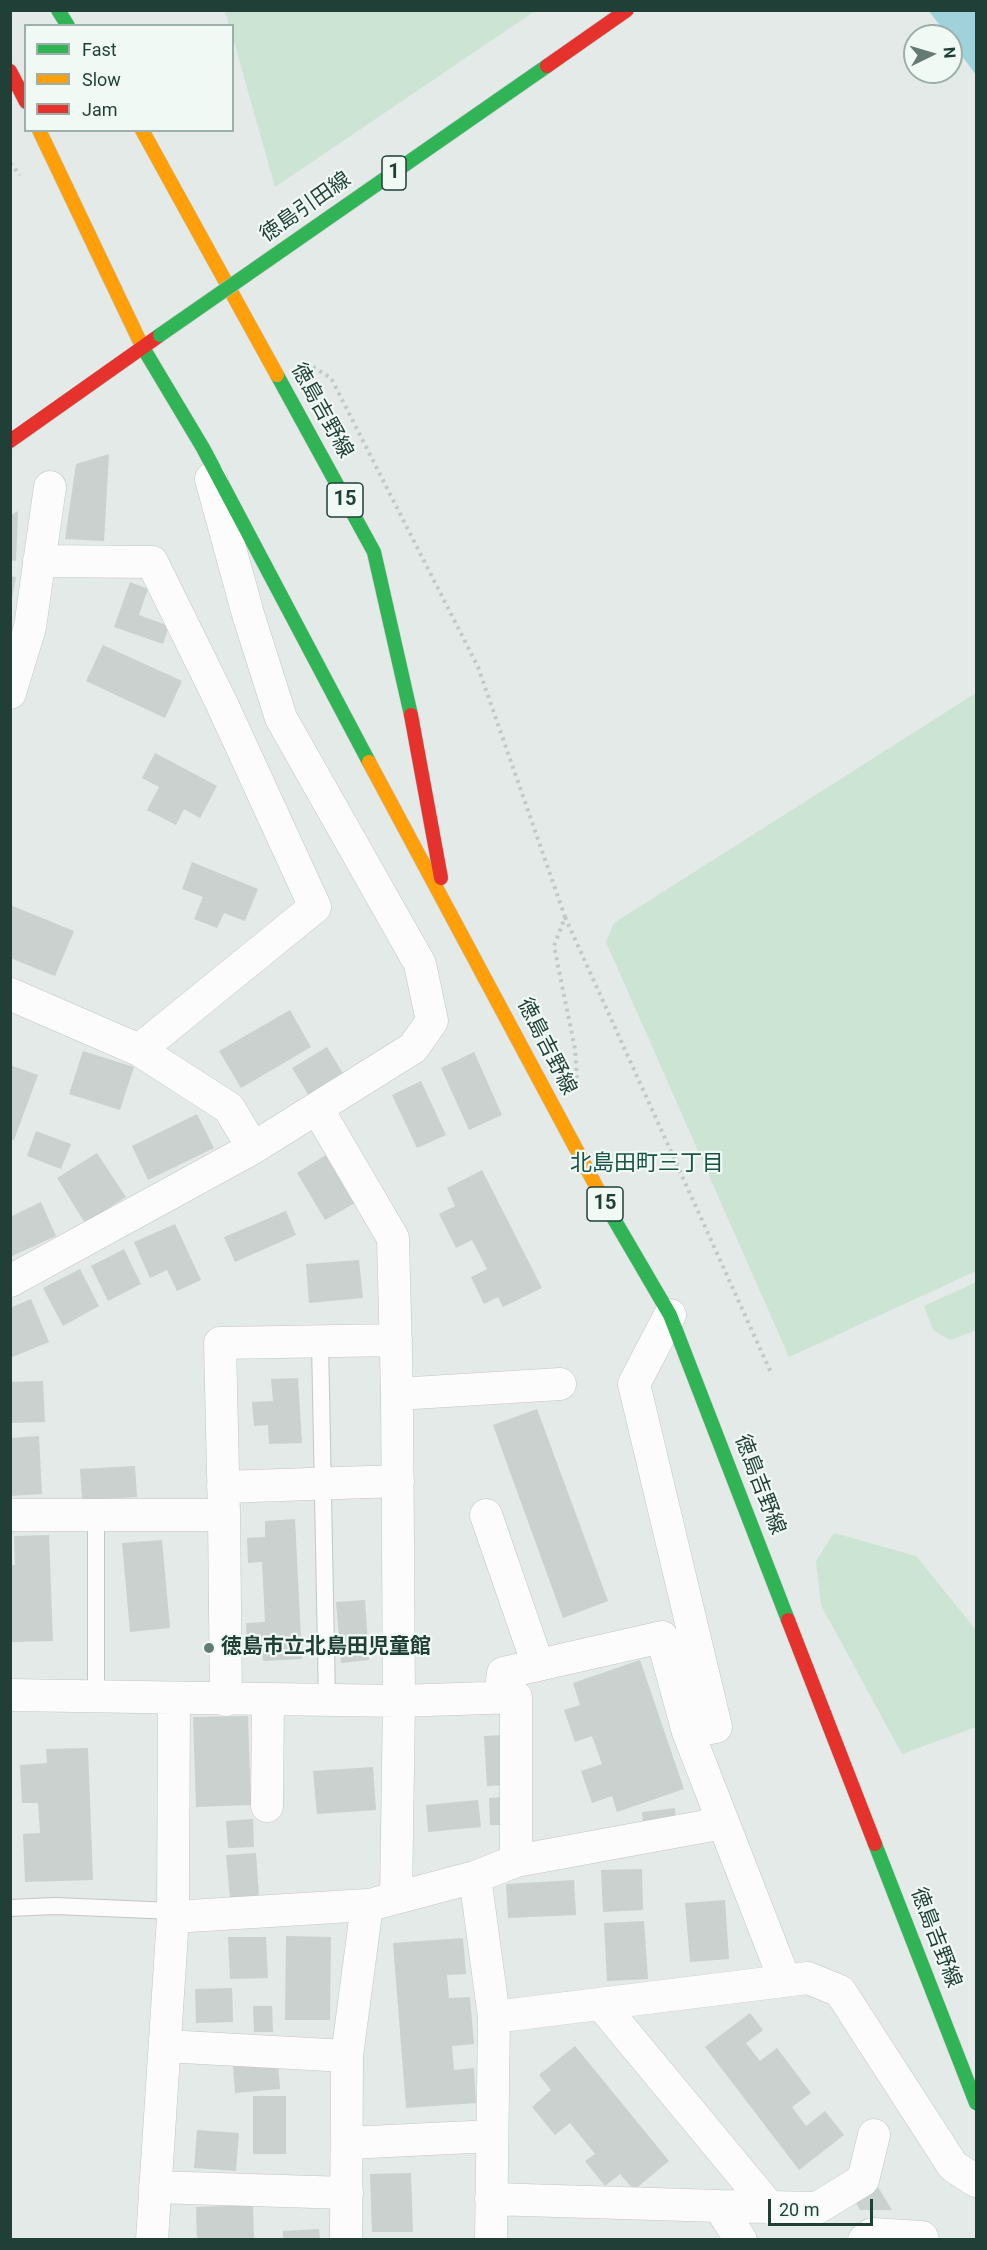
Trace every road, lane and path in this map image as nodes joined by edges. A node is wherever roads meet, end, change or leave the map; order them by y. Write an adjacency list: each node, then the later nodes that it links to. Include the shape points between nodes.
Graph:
1 (58, 10): 3 (main road)
2 (627, 10): 8 (main road, 徳島引田線 / 1, bridge)
3 (67, 24)
4 (10, 71): 5 (main road)
5 (24, 98)
6 (40, 132): 8 (main road, 徳島吉野線)
7 (142, 132): 15 (main road, 徳島吉野線 / 15, via 374,552 408,696)
8 (142, 346): 10 (main road, 徳島引田線 / 1); 11 (main road, 徳島吉野線 / 15)
9 (303, 361): 16 (path, via 331,378 478,667)
10 (10, 441)
11 (203, 448): 15 (main road, 徳島吉野線 / 15); 20 (street, via 281,718 420,964 432,1021 413,1048)
12 (50, 487): 13 (street)
13 (39, 561): 14 (street, via 30,627); 18 (street, via 152,562 315,907)
14 (10, 693)
15 (447, 908): 23 (main road, 徳島吉野線 / 15, via 586,1172)
16 (565, 917): 19 (path, via 554,946); 26 (path)
17 (10, 994): 18 (street)
18 (139, 1050): 21 (street, via 229,1108)
19 (578, 1082)
20 (317, 1108): 21 (street); 24 (street, via 393,1238)
21 (253, 1148): 22 (street)
22 (10, 1281)
23 (670, 1315): 44 (street, via 634,1384 716,1727); 57 (main road, 徳島吉野線 / 15)
24 (396, 1340): 25 (street); 28 (street)
25 (320, 1341): 30 (lane); 31 (street, via 220,1343)
26 (772, 1375)
27 (560, 1384): 28 (street)
28 (398, 1394): 29 (street)
29 (398, 1481): 30 (street); 43 (street)
30 (323, 1484): 31 (street); 42 (lane)
31 (223, 1501): 33 (street); 40 (street)
32 (10, 1515): 33 (street)
33 (96, 1515): 37 (lane)
34 (486, 1515): 35 (street)
35 (538, 1665): 38 (street, via 503,1673); 44 (street, via 662,1636)
36 (10, 1695): 37 (street)
37 (96, 1697): 39 (street)
38 (500, 1698): 43 (street); 47 (street, via 516,1697)
39 (174, 1699): 40 (street); 51 (street)
40 (226, 1700): 41 (street)
41 (268, 1700): 42 (street); 45 (street)
42 (327, 1701): 43 (street)
43 (399, 1701): 49 (street)
44 (687, 1732): 46 (street)
45 (267, 1806)
46 (723, 1823): 47 (street); 52 (street)
47 (516, 1861): 48 (street)
48 (475, 1877): 49 (street); 54 (street)
49 (381, 1902): 51 (street); 56 (street)
50 (10, 1908): 51 (lane, via 55,1906)
51 (173, 1914): 55 (street)
52 (785, 1981): 53 (street); 61 (street, via 808,1978 840,1991 953,2166)
53 (601, 2004): 54 (street); 66 (street)
54 (494, 2017): 59 (street)
55 (165, 2046): 56 (street); 62 (street)
56 (347, 2056): 60 (street)
57 (976, 2103)
58 (874, 2135): 66 (street, via 863,2180 817,2208)
59 (492, 2136): 60 (street); 64 (street)
60 (348, 2143): 63 (street)
61 (976, 2181)
62 (155, 2187): 63 (street); 67 (street)
63 (347, 2193): 68 (street)
64 (491, 2199): 65 (street); 69 (street)
65 (719, 2206): 66 (street); 70 (street)
66 (770, 2208)
67 (152, 2240)
68 (346, 2240)
69 (491, 2240)
70 (741, 2240)
71 (864, 2240): 72 (street, via 872,2234)
72 (923, 2240)

